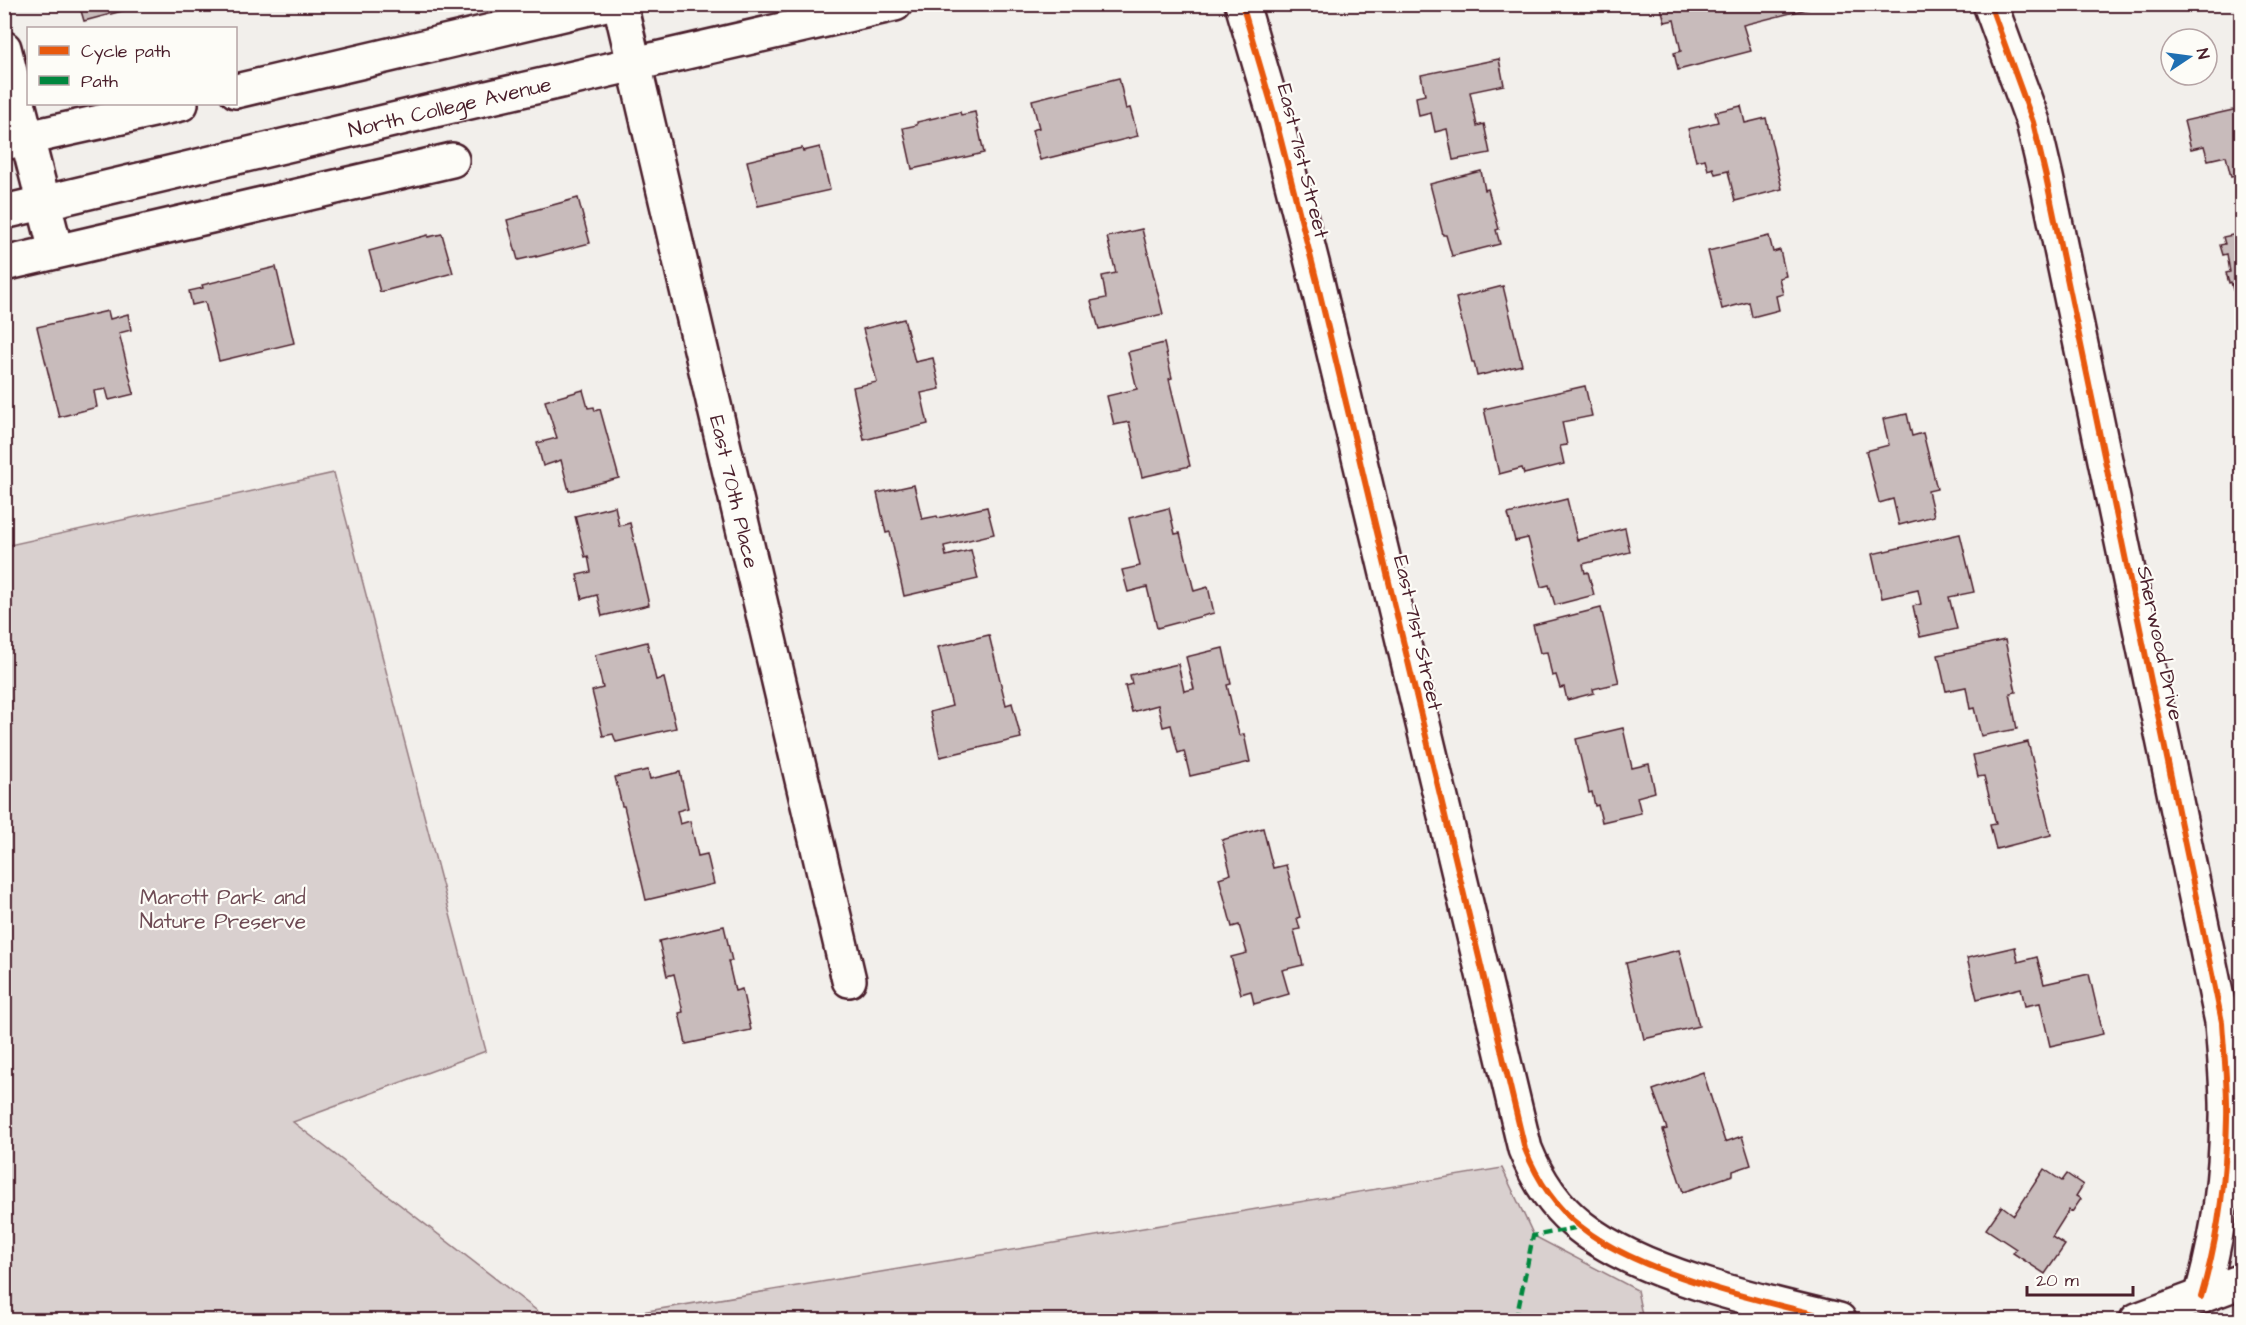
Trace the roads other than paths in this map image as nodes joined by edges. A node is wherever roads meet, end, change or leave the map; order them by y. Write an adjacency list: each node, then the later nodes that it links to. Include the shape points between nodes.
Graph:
1 (895, 4): 6 (street, North College Avenue)
2 (1242, 4): 20 (street, East 71st Street, via 1317,282 1525,1149 1544,1188 1560,1207 1580,1227 1624,1253 1687,1278)
3 (1990, 4): 16 (street, Sherwood Drive, via 2033,122 2044,168)
4 (601, 5): 6 (street, East 70th Place); 7 (street)
5 (4, 48): 9 (street)
6 (634, 65): 11 (street, North College Avenue); 15 (street, East 70th Place)
7 (237, 91)
8 (176, 105): 9 (street)
9 (16, 140): 11 (street)
10 (452, 160): 13 (street)
11 (45, 202): 12 (street, North College Avenue); 13 (street)
12 (4, 212)
13 (56, 251): 14 (street)
14 (4, 264)
15 (849, 980)
16 (2222, 1022): 17 (street, Sherwood Drive); 19 (street, Sherwood Drive, via 2226,1152 2217,1233)
17 (2241, 1051)
18 (2241, 1281): 19 (street)
19 (2201, 1297): 21 (street)
20 (1839, 1320)
21 (2137, 1320)

